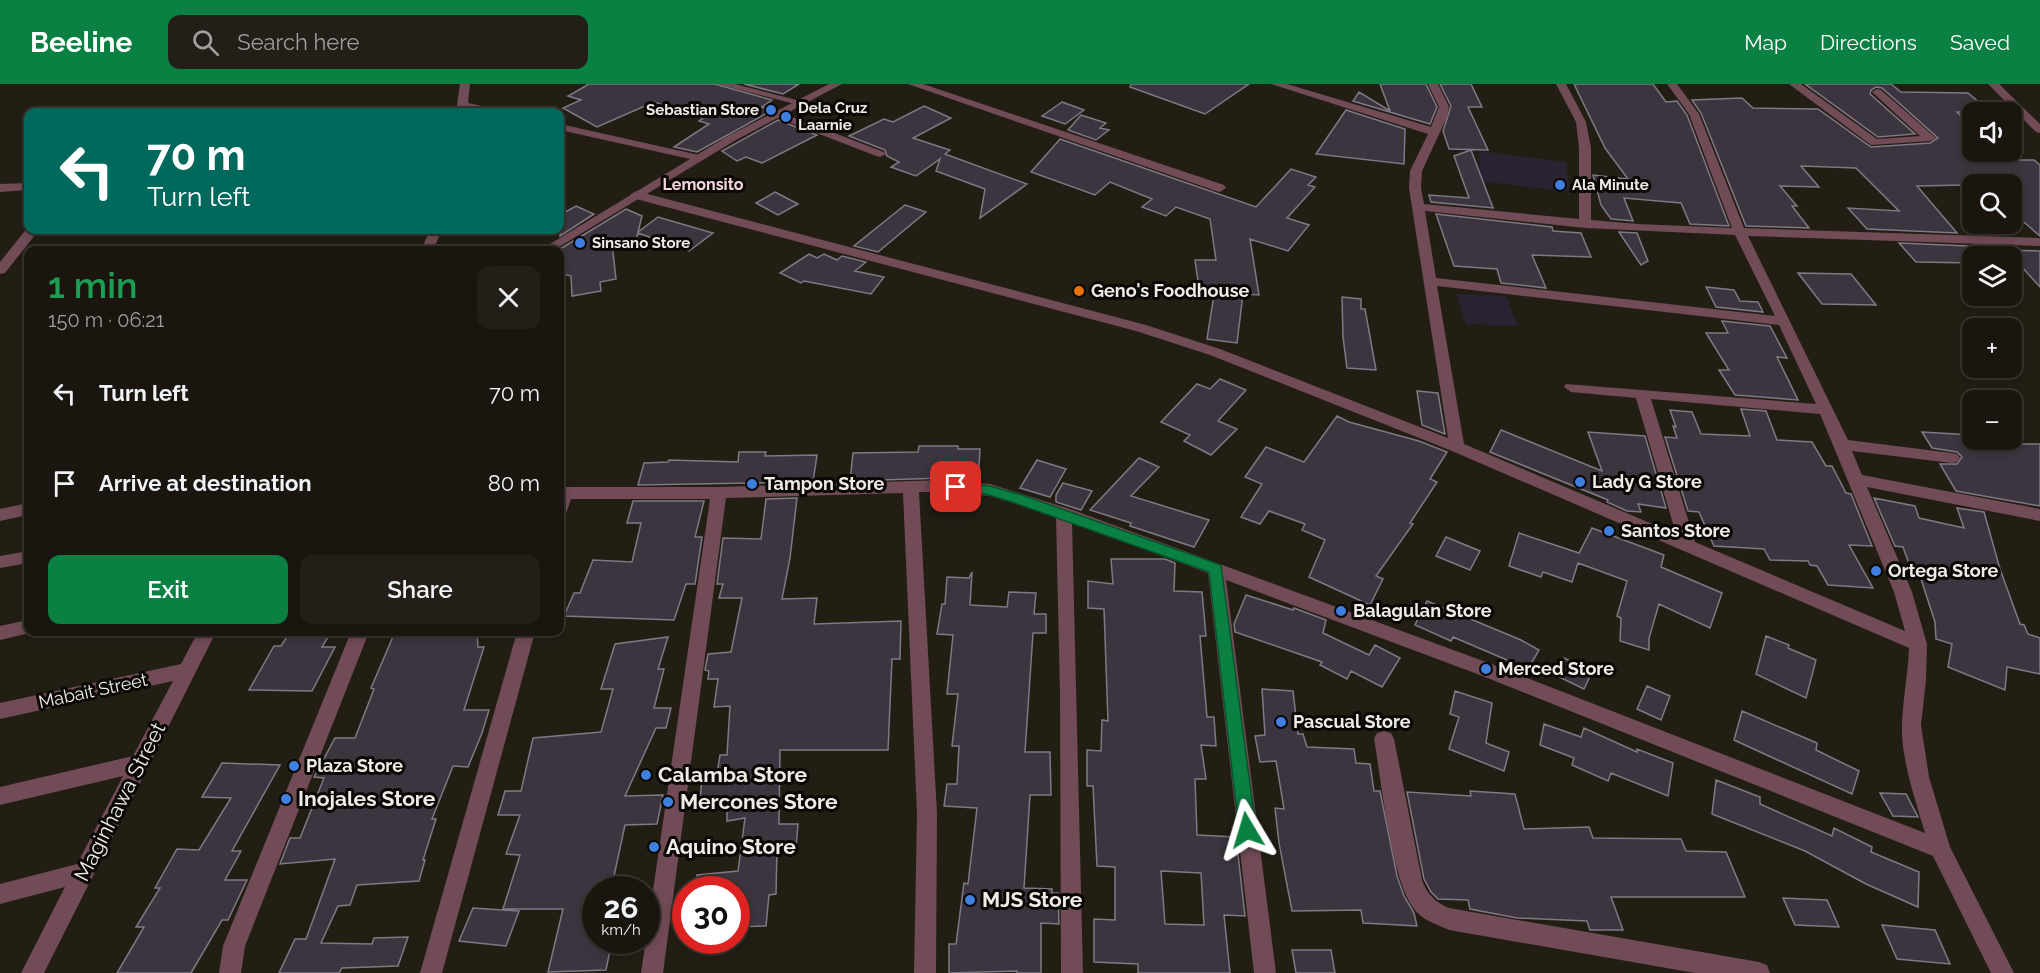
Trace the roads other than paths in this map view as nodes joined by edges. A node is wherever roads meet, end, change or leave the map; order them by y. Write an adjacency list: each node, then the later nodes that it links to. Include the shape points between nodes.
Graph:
1 (465, 84): 13 (street)
2 (722, 84): 12 (street)
3 (837, 84): 12 (street)
4 (913, 84): 22 (street)
5 (1276, 84): 17 (street)
6 (1433, 84): 17 (street, via 1444,107)
7 (1561, 84): 25 (street, via 1581,122)
8 (1672, 84): 26 (street, via 1698,122)
9 (1794, 84): 11 (street, via 1875,143 1930,138)
10 (1993, 84): 16 (street)
11 (1877, 92)
12 (799, 102): 14 (street)
13 (462, 108)
14 (777, 114): 18 (street); 19 (street)
15 (564, 128): 19 (street)
16 (2040, 130)
17 (1435, 132): 24 (street, via 1416,171)
18 (880, 154)
19 (699, 158): 23 (street)
20 (24, 187): 21 (street)
21 (0, 188)
22 (1220, 188)
23 (636, 195): 29 (street); 37 (street, via 1175,338)
24 (1417, 207): 25 (street); 31 (street)
25 (1585, 224): 26 (street)
26 (1740, 233): 28 (street); 32 (street)
27 (30, 234): 30 (street)
28 (2040, 242)
29 (553, 246)
30 (0, 270)
31 (1430, 281): 32 (street); 37 (street)
32 (1784, 321): 35 (street)
33 (1571, 387): 34 (street)
34 (1642, 393): 35 (street); 47 (street)
35 (1825, 410): 36 (street)
36 (1842, 445): 38 (street); 39 (street)
37 (1457, 447): 47 (street)
38 (1952, 458)
39 (1854, 479): 45 (street); 56 (street, via 1903,592)
40 (911, 488): 41 (street); 44 (street, via 990,490); 69 (street, via 927,813)
41 (719, 493): 42 (street); 68 (street)
42 (564, 499)
43 (24, 510): 46 (street)
44 (1064, 513): 50 (street); 70 (street)
45 (2040, 514)
46 (0, 515)
47 (1688, 547): 56 (street)
48 (24, 558): 49 (street)
49 (0, 562)
50 (1216, 568): 62 (street); 71 (street)
51 (24, 628): 52 (street)
52 (0, 633)
53 (205, 636): 57 (street, Maginhawa Street)
54 (358, 636): 66 (street, via 234,946)
55 (525, 636): 67 (street)
56 (1918, 644): 62 (street, via 1911,725 1919,777)
57 (187, 670): 58 (street, Mabait Street); 60 (street, Maginhawa Street)
58 (0, 711)
59 (1384, 739): 72 (street, via 1413,890 1431,913)
60 (140, 763): 61 (street); 63 (street, Maginhawa Street)
61 (0, 796)
62 (1940, 849): 73 (street)
63 (84, 872): 64 (street); 65 (street, Maginhawa Street)
64 (0, 894)
65 (32, 973)
66 (230, 973)
67 (431, 973)
68 (652, 973)
69 (925, 973)
70 (1072, 973)
71 (1264, 973)
72 (1759, 973)
73 (2003, 973)

